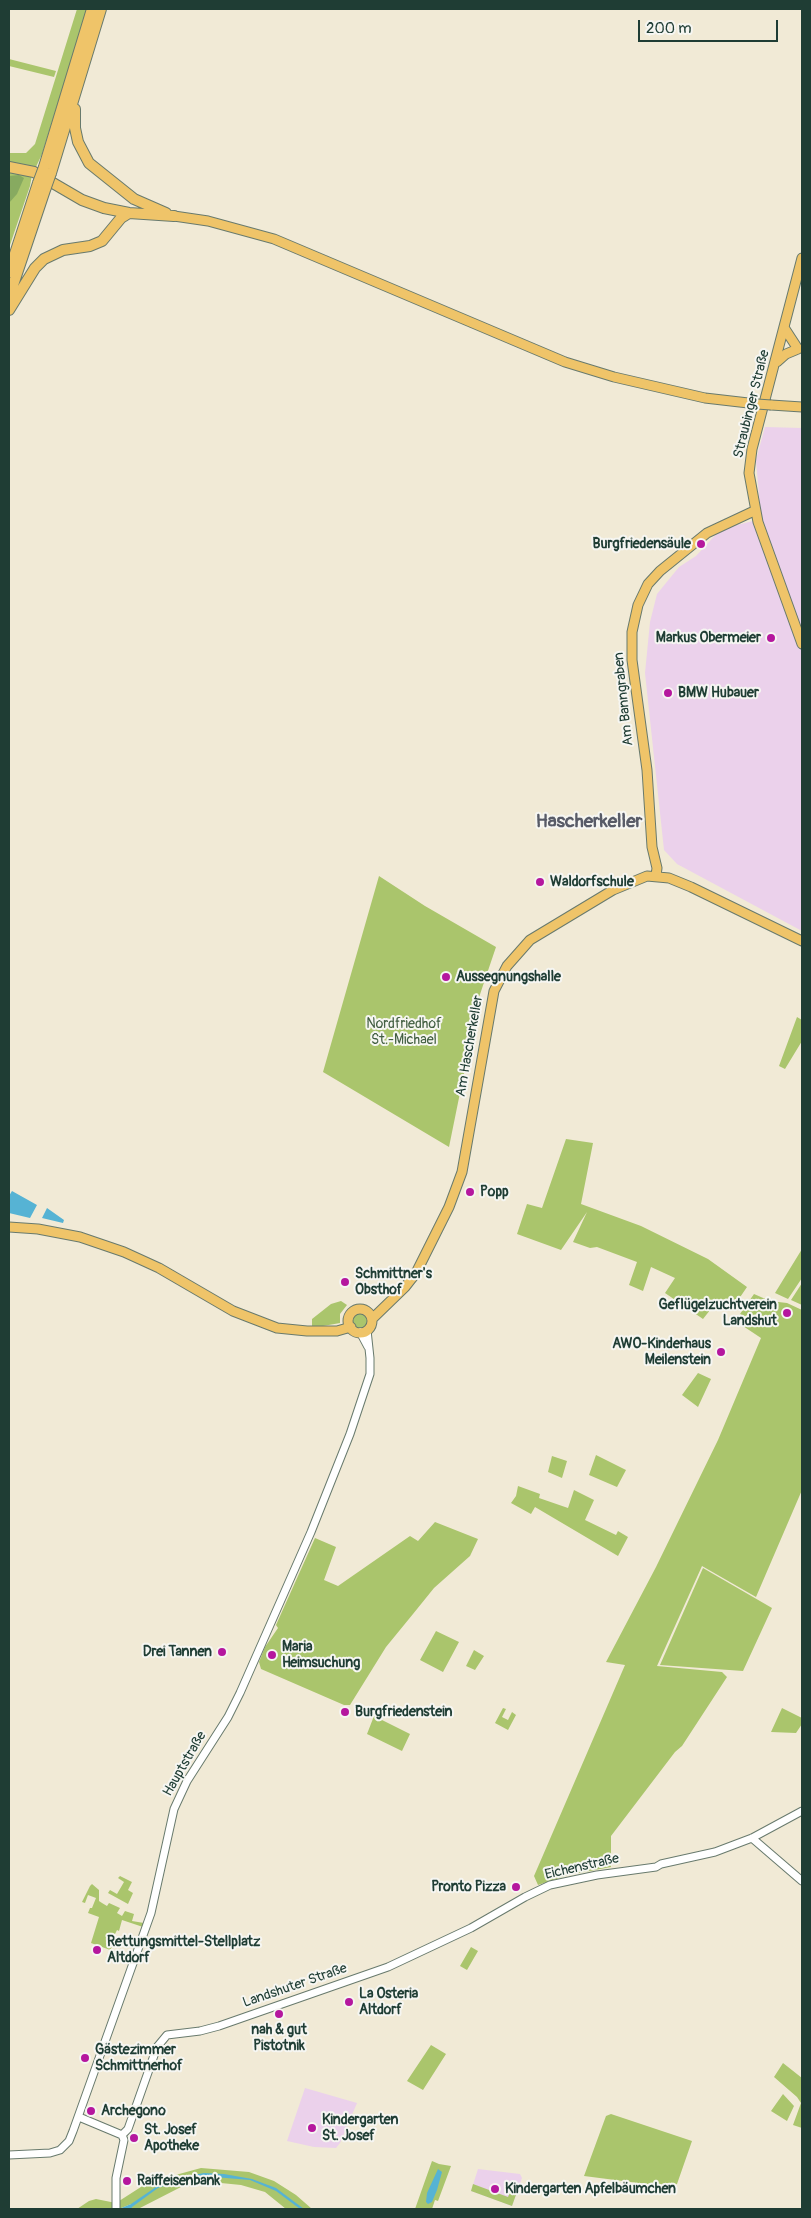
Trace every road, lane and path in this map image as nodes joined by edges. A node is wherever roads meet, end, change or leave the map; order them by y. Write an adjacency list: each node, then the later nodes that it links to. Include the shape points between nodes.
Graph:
1 (92, 9): 5 (highway)
2 (101, 9): 3 (highway)
3 (75, 97): 5 (highway); 8 (highway, via 76,136 89,163 134,199)
4 (9, 167): 7 (highway, via 34,172 93,205)
5 (47, 170): 6 (highway, bridge)
6 (42, 185): 9 (highway); 13 (highway)
7 (129, 213): 8 (highway); 14 (highway, via 102,241 63,250 44,259)
8 (174, 216): 19 (main road, bridge, via 208,221 274,239 565,362 614,377 705,398)
9 (17, 248): 10 (highway); 12 (highway)
10 (9, 256)
11 (802, 258): 15 (main road, Straubinger Straße)
12 (9, 272)
13 (9, 297)
14 (9, 310)
15 (785, 329): 16 (main road, Straubinger Straße); 17 (main road)
16 (782, 342): 17 (main road); 18 (main road, Straubinger Straße)
17 (800, 350): 18 (main road, via 786,354)
18 (776, 363): 20 (main road, Straubinger Straße, via 750,461)
19 (802, 407)
20 (754, 510): 21 (main road, Straubinger Straße); 22 (main road, Am Banngraben, via 707,533 660,571 648,584 638,605 632,632 632,660 647,770)
21 (802, 644)
22 (653, 854): 23 (main road, Am Banngraben); 23 (main road, Am Banngraben)
23 (653, 873): 24 (main road, via 662,869 669,878); 26 (main road, Am Hascherkeller, via 613,890 530,940 501,974 490,1004 462,1172 449,1207 411,1280)
24 (802, 941)
25 (9, 1227): 27 (main road, via 63,1234 124,1252 159,1268 233,1311 277,1328 330,1330)
26 (370, 1316): 27 (main road, via 362,1309 355,1310 350,1315); 28 (main road)
27 (350, 1324): 28 (main road)
28 (363, 1331): 33 (street, Hauptstraße, via 370,1350 371,1366 365,1392 335,1475 235,1704 192,1773 174,1809 151,1913)
29 (802, 1811): 30 (street, Eichenstraße)
30 (752, 1838): 31 (street); 32 (street, Eichenstraße, via 715,1852 656,1867 560,1882)
31 (802, 1881)
32 (524, 1897): 34 (street, Landshuter Straße, via 471,1928 388,1968 219,2026 167,2035 157,2047 128,2129)
33 (79, 2117): 34 (street); 35 (street, Hauptstraße, via 69,2141 60,2150)
34 (122, 2135): 36 (street)
35 (9, 2155)
36 (116, 2206)

